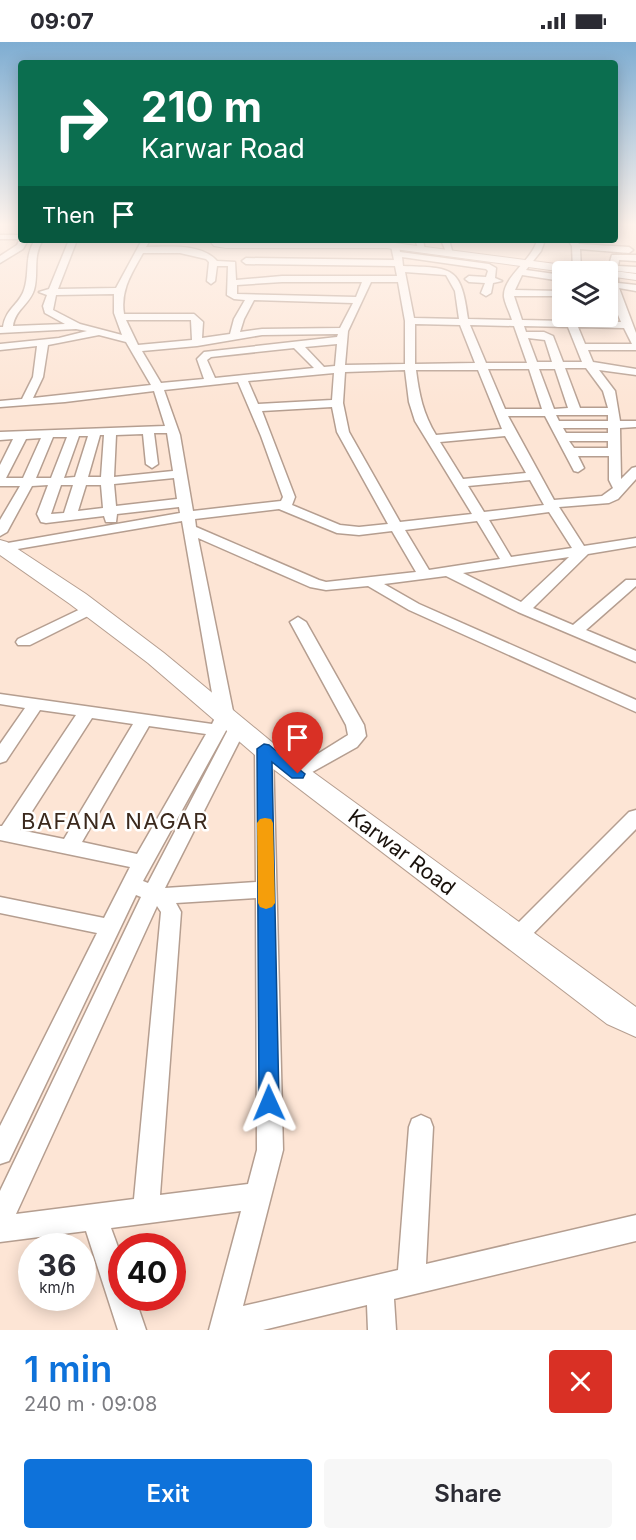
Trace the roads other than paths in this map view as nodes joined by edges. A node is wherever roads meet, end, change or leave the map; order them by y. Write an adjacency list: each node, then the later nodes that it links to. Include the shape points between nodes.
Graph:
1 (29, 286): 14 (street)
2 (55, 286): 17 (street)
3 (121, 286): 15 (street)
4 (233, 286): 21 (street, via 233,297)
5 (287, 286): 6 (street)
6 (315, 286)
7 (365, 286): 22 (street)
8 (402, 286): 26 (street)
9 (457, 286): 28 (street)
10 (488, 286): 18 (street)
11 (506, 286): 13 (street)
12 (536, 286): 19 (street)
13 (511, 288): 19 (street); 29 (street)
14 (29, 290): 17 (street); 24 (street)
15 (118, 291): 17 (street); 25 (street)
16 (618, 292): 31 (street)
17 (51, 293): 32 (street, via 48,311)
18 (486, 293)
19 (532, 293): 20 (street)
20 (552, 293)
21 (251, 298): 22 (street); 38 (street)
22 (357, 305): 23 (street); 36 (street)
23 (276, 309)
24 (4, 317): 34 (street)
25 (122, 321): 35 (street); 40 (street); 41 (street, via 194,318 198,322)
26 (410, 321): 28 (street); 50 (street)
27 (552, 321): 29 (street)
28 (464, 323): 29 (street); 47 (street)
29 (517, 324): 37 (street)
30 (618, 324): 31 (street)
31 (627, 325): 43 (street)
32 (77, 326): 34 (street); 35 (street)
33 (572, 327): 44 (street)
34 (4, 330)
35 (98, 332): 39 (street); 40 (street)
36 (343, 335): 38 (street, via 284,331); 42 (street); 51 (street)
37 (521, 335): 46 (street); 48 (street, via 547,336)
38 (234, 336): 41 (street)
39 (43, 343): 45 (street); 57 (street, via 38,377)
40 (131, 343): 41 (street); 56 (street)
41 (197, 343)
42 (296, 344): 52 (street); 55 (street, via 208,354 202,359)
43 (636, 345): 44 (street)
44 (580, 346): 49 (street)
45 (0, 347)
46 (531, 360): 47 (street); 48 (street); 61 (street)
47 (479, 361): 50 (street); 63 (street)
48 (557, 365): 49 (street); 62 (street)
49 (589, 365): 53 (street); 64 (street, via 609,391)
50 (410, 367): 51 (street); 78 (street, via 415,402)
51 (340, 369): 52 (street); 58 (street)
52 (322, 371): 54 (street)
53 (636, 372)
54 (242, 380): 55 (street); 60 (street)
55 (211, 383): 56 (street)
56 (158, 387): 57 (street); 67 (street)
57 (27, 402): 59 (street)
58 (337, 402): 60 (street); 102 (street, via 344,432)
59 (0, 404)
60 (254, 408): 96 (street, via 289,497)
61 (549, 411): 62 (street); 63 (street); 66 (street)
62 (575, 411): 64 (street)
63 (501, 413): 72 (street)
64 (614, 418): 65 (street); 66 (street); 77 (street)
65 (636, 424)
66 (555, 425): 76 (street)
67 (172, 429): 68 (street); 84 (street)
68 (148, 430): 70 (street); 81 (street)
69 (95, 431): 70 (street); 71 (street); 91 (street)
70 (110, 431): 87 (street)
71 (75, 432): 73 (street); 90 (street)
72 (509, 432): 78 (street); 85 (street)
73 (49, 433): 74 (street); 89 (street)
74 (22, 434): 75 (street); 86 (street)
75 (0, 436)
76 (562, 437): 77 (street); 79 (street)
77 (614, 437): 80 (street)
78 (432, 439): 92 (street)
79 (570, 452): 80 (street); 82 (street)
80 (615, 452): 93 (street, via 615,480)
81 (152, 464)
82 (578, 468)
83 (636, 471): 93 (street)
84 (180, 474): 94 (street); 95 (street)
85 (534, 476): 92 (street); 97 (street)
86 (0, 477)
87 (107, 481): 91 (street); 94 (street); 98 (street)
88 (0, 482): 89 (street)
89 (28, 482): 90 (street); 104 (street)
90 (57, 482): 91 (street); 100 (street, via 44,517)
91 (81, 482): 100 (street)
92 (460, 483): 99 (street)
93 (620, 489): 97 (street, via 604,500)
94 (144, 492): 95 (street); 98 (street)
95 (184, 501): 101 (street)
96 (281, 505): 101 (street); 102 (street, via 337,529)
97 (552, 506): 99 (street); 106 (street)
98 (110, 511): 100 (street); 103 (street)
99 (480, 515): 102 (street); 107 (street)
100 (70, 516)
101 (188, 522): 103 (street); 110 (street, via 315,584); 123 (street)
102 (395, 527): 109 (street)
103 (115, 529): 104 (street)
104 (1, 542): 112 (highway, Karwar Road)
105 (634, 545): 106 (street)
106 (580, 549): 108 (street); 113 (street)
107 (505, 556)
108 (447, 572): 109 (street); 113 (street)
109 (425, 575): 110 (street)
110 (372, 582): 120 (street, via 414,607)
111 (631, 583): 115 (street)
112 (91, 609): 116 (street); 123 (highway, Karwar Road, via 156,658)
113 (524, 609): 115 (street)
114 (298, 622): 126 (street, via 355,725 357,736)
115 (575, 631): 117 (street)
116 (24, 642)
117 (636, 657)
118 (0, 699): 119 (street)
119 (36, 704): 121 (street); 125 (street)
120 (636, 707)
121 (88, 710): 122 (street); 128 (street)
122 (144, 719): 123 (street); 129 (street)
123 (226, 724): 124 (highway, Karwar Road); 130 (street); 133 (street)
124 (264, 749): 126 (highway, Karwar Road); 132 (street)
125 (0, 757)
126 (298, 774): 136 (highway, Karwar Road)
127 (636, 817): 136 (street)
128 (3, 833): 129 (street)
129 (69, 847): 130 (street)
130 (142, 862): 131 (street)
131 (130, 885): 133 (street); 135 (street)
132 (266, 889): 133 (street); 140 (street, via 270,1150)
133 (158, 894): 141 (street, via 171,912); 143 (street)
134 (0, 905): 135 (street)
135 (110, 927): 139 (street)
136 (516, 938): 137 (highway, Karwar Road)
137 (636, 1023)
138 (421, 1127): 146 (street)
139 (0, 1152)
140 (258, 1196): 141 (street); 148 (street)
141 (146, 1210): 142 (street)
142 (94, 1216): 145 (street); 149 (street)
143 (0, 1220)
144 (636, 1228): 146 (street)
145 (0, 1229)
146 (411, 1281): 147 (street)
147 (380, 1288): 148 (street); 150 (street)
148 (223, 1328)
149 (132, 1330)
150 (382, 1330)

